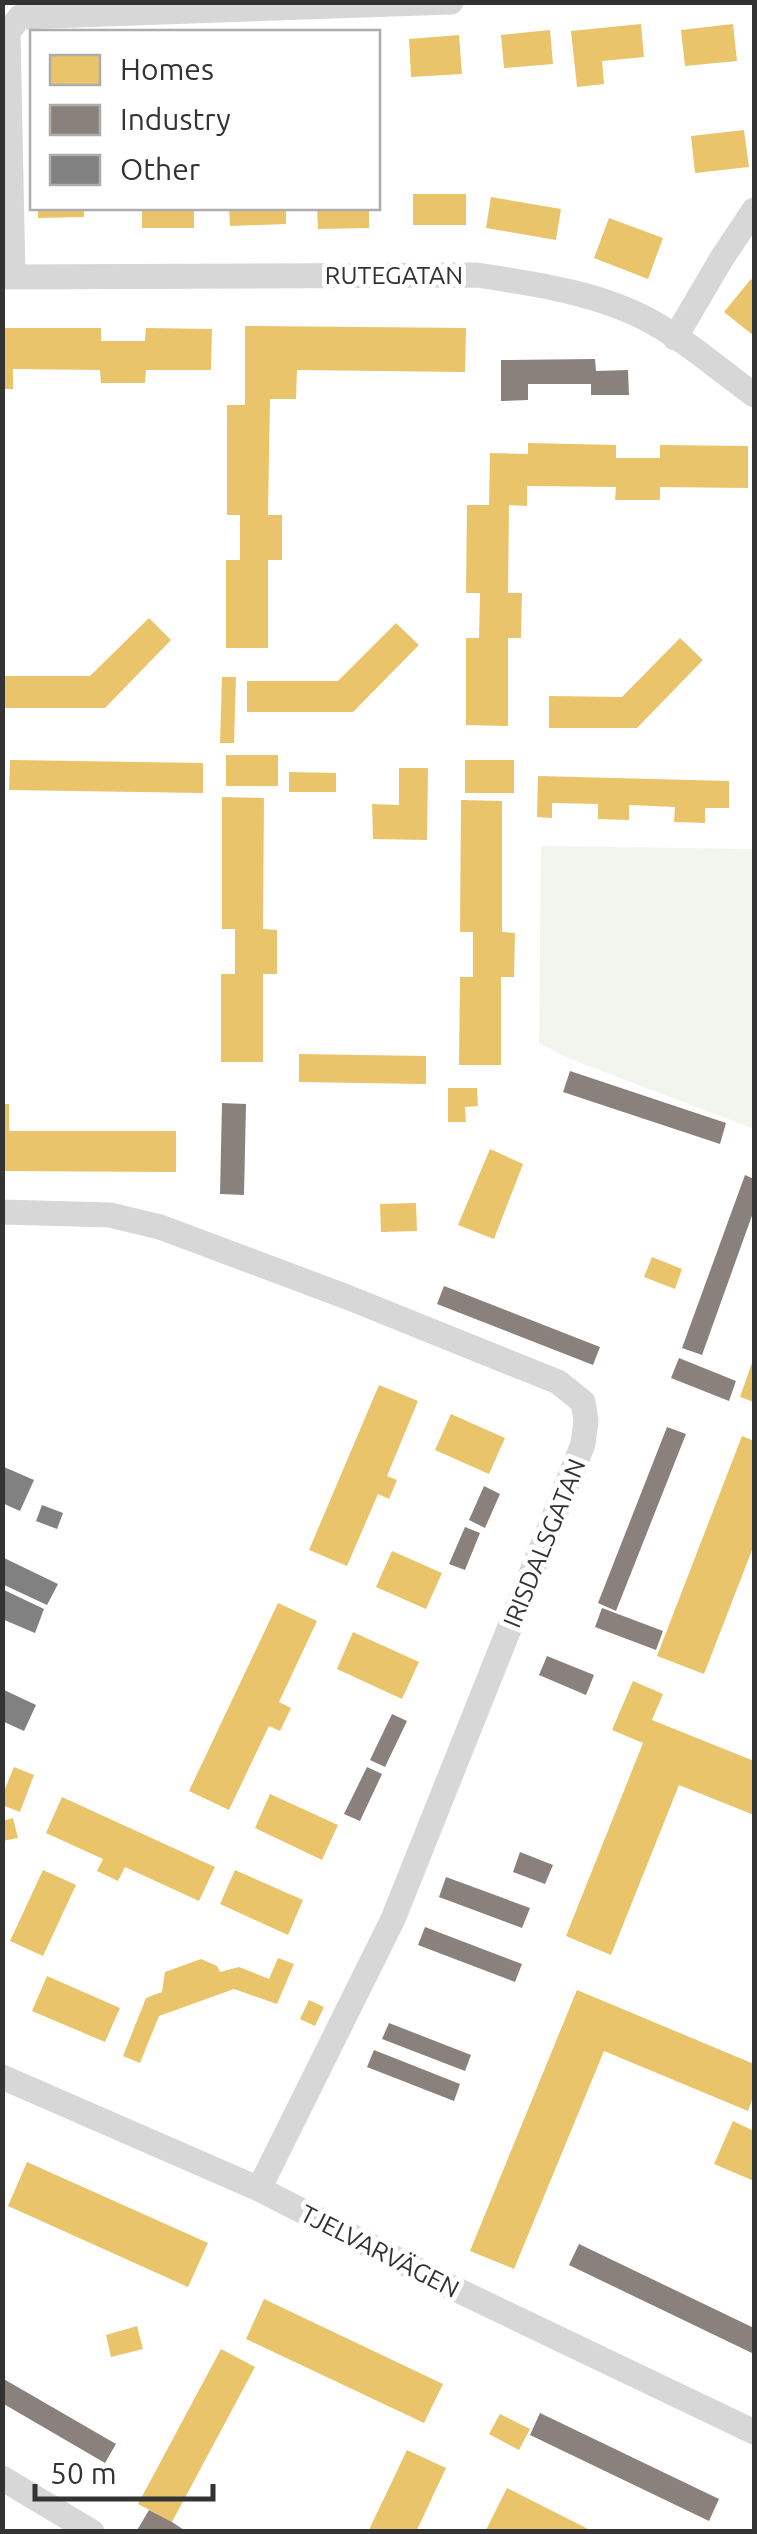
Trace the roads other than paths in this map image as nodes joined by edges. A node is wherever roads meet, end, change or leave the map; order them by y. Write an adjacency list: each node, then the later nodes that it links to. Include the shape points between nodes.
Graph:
1 (451, 2): 3 (street, via 20,17 8,32)
2 (754, 210): 4 (street)
3 (8, 277): 4 (street, RUTEGATAN, via 477,275 564,290 650,321)
4 (675, 338): 5 (street, RUTEGATAN)
5 (754, 395)
6 (2, 1212): 8 (street, IRISDALSGATAN, via 110,1216 160,1227 542,1376 583,1402 583,1444 455,1770 393,1919)
7 (2, 2077): 8 (street, TJELVARVÄGEN)
8 (259, 2189): 9 (street, TJELVARVÄGEN)
9 (754, 2432)
10 (2, 2478): 11 (street)
11 (92, 2532)

